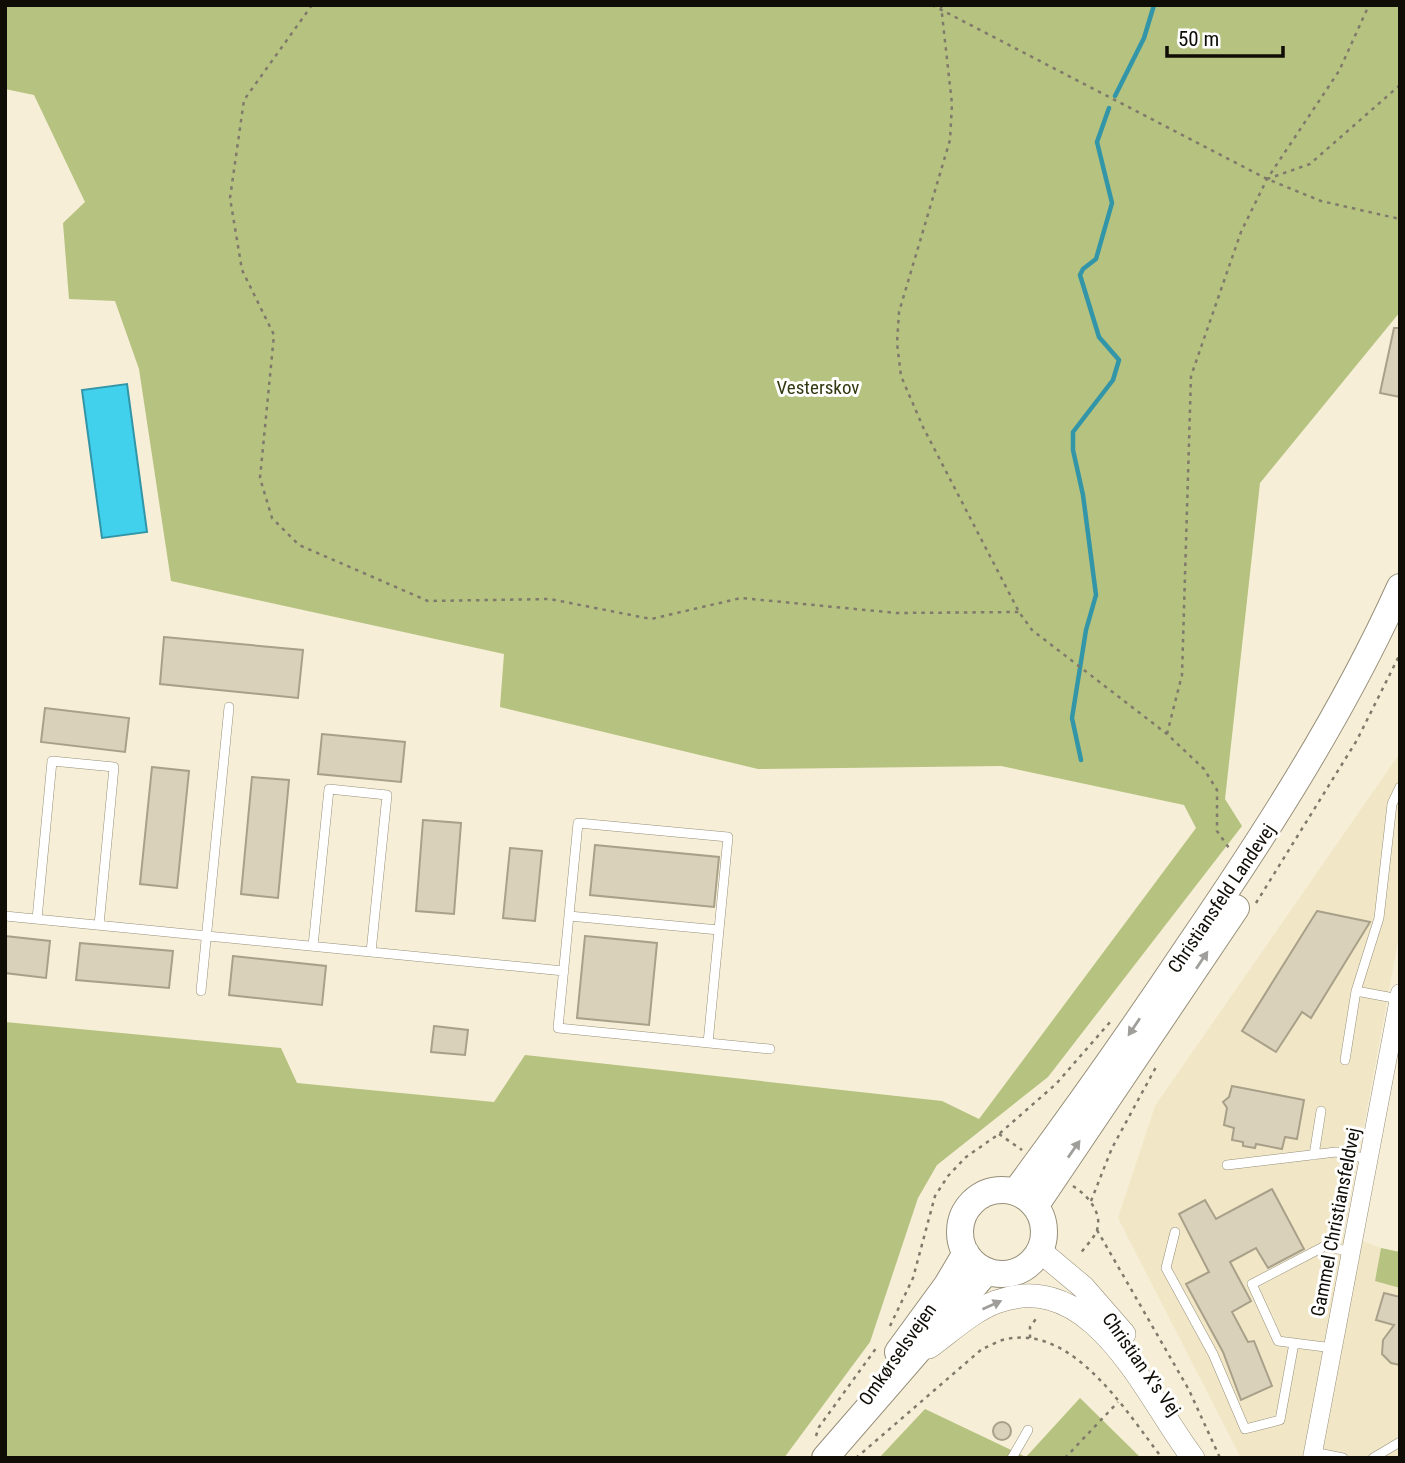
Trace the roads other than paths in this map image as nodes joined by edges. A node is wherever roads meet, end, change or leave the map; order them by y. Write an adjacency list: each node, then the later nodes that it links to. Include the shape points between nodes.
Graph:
1 (1400, 587): 24 (main road, Christiansfeld Landevej, one-way to 24, via 1280,810 1117,1052)
2 (1400, 625): 24 (main road, Christiansfeld Landevej, one-way to 2, via 1267,860 1332,755)
3 (229, 707): 10 (lane)
4 (1400, 787): 15 (lane, via 1392,804 1379,918)
5 (5, 916): 7 (lane)
6 (569, 916): 9 (lane); 9 (lane, via 578,822 728,837); 13 (lane)
7 (37, 919): 8 (lane); 8 (lane, via 52,761 114,767)
8 (99, 925): 10 (lane)
9 (719, 930): 17 (lane)
10 (206, 935): 11 (lane); 14 (lane)
11 (313, 946): 12 (lane); 12 (lane, via 329,789 387,795)
12 (371, 952): 13 (lane)
13 (564, 971): 17 (lane, via 558,1028)
14 (201, 990)
15 (1356, 991): 16 (lane); 19 (lane)
16 (1399, 996): 22 (street, Gammel Christiansfeldvej)
17 (708, 1042): 18 (lane)
18 (770, 1049)
19 (1345, 1060)
20 (1321, 1111): 21 (lane)
21 (1314, 1155): 22 (lane, via 1336,1152); 23 (lane)
22 (1368, 1159): 27 (street, Gammel Christiansfeldvej)
23 (1227, 1166)
24 (1026, 1198): 26 (main road, via 1045,1227); 28 (main road, via 990,1191 969,1205 960,1229)
25 (1175, 1232): 30 (lane, via 1166,1268 1213,1354 1245,1429 1280,1420)
26 (1040, 1251): 29 (main road, via 1022,1270 1005,1274); 39 (street, Christian X's Vej, via 1111,1317 1163,1388)
27 (1351, 1252): 30 (lane, via 1325,1246 1252,1284 1278,1341); 31 (street, Gammel Christiansfeldvej)
28 (966, 1253): 29 (main road); 35 (main road, Omkørselsvejen, via 947,1285)
29 (987, 1271): 32 (main road, Omkørselsvejen)
30 (1294, 1343): 31 (lane)
31 (1333, 1348): 36 (street, Gammel Christiansfeldvej)
32 (914, 1356): 35 (main road, Omkørselsvejen); 38 (street, one-way to 38, via 994,1303 1030,1297 1074,1308 1097,1324 1128,1362)
33 (1028, 1430): 37 (lane)
34 (1400, 1442): 41 (lane)
35 (822, 1450)
36 (1313, 1455): 40 (lane)
37 (1012, 1458)
38 (1193, 1458)
39 (1202, 1458)
40 (1343, 1458)
41 (1373, 1458)

